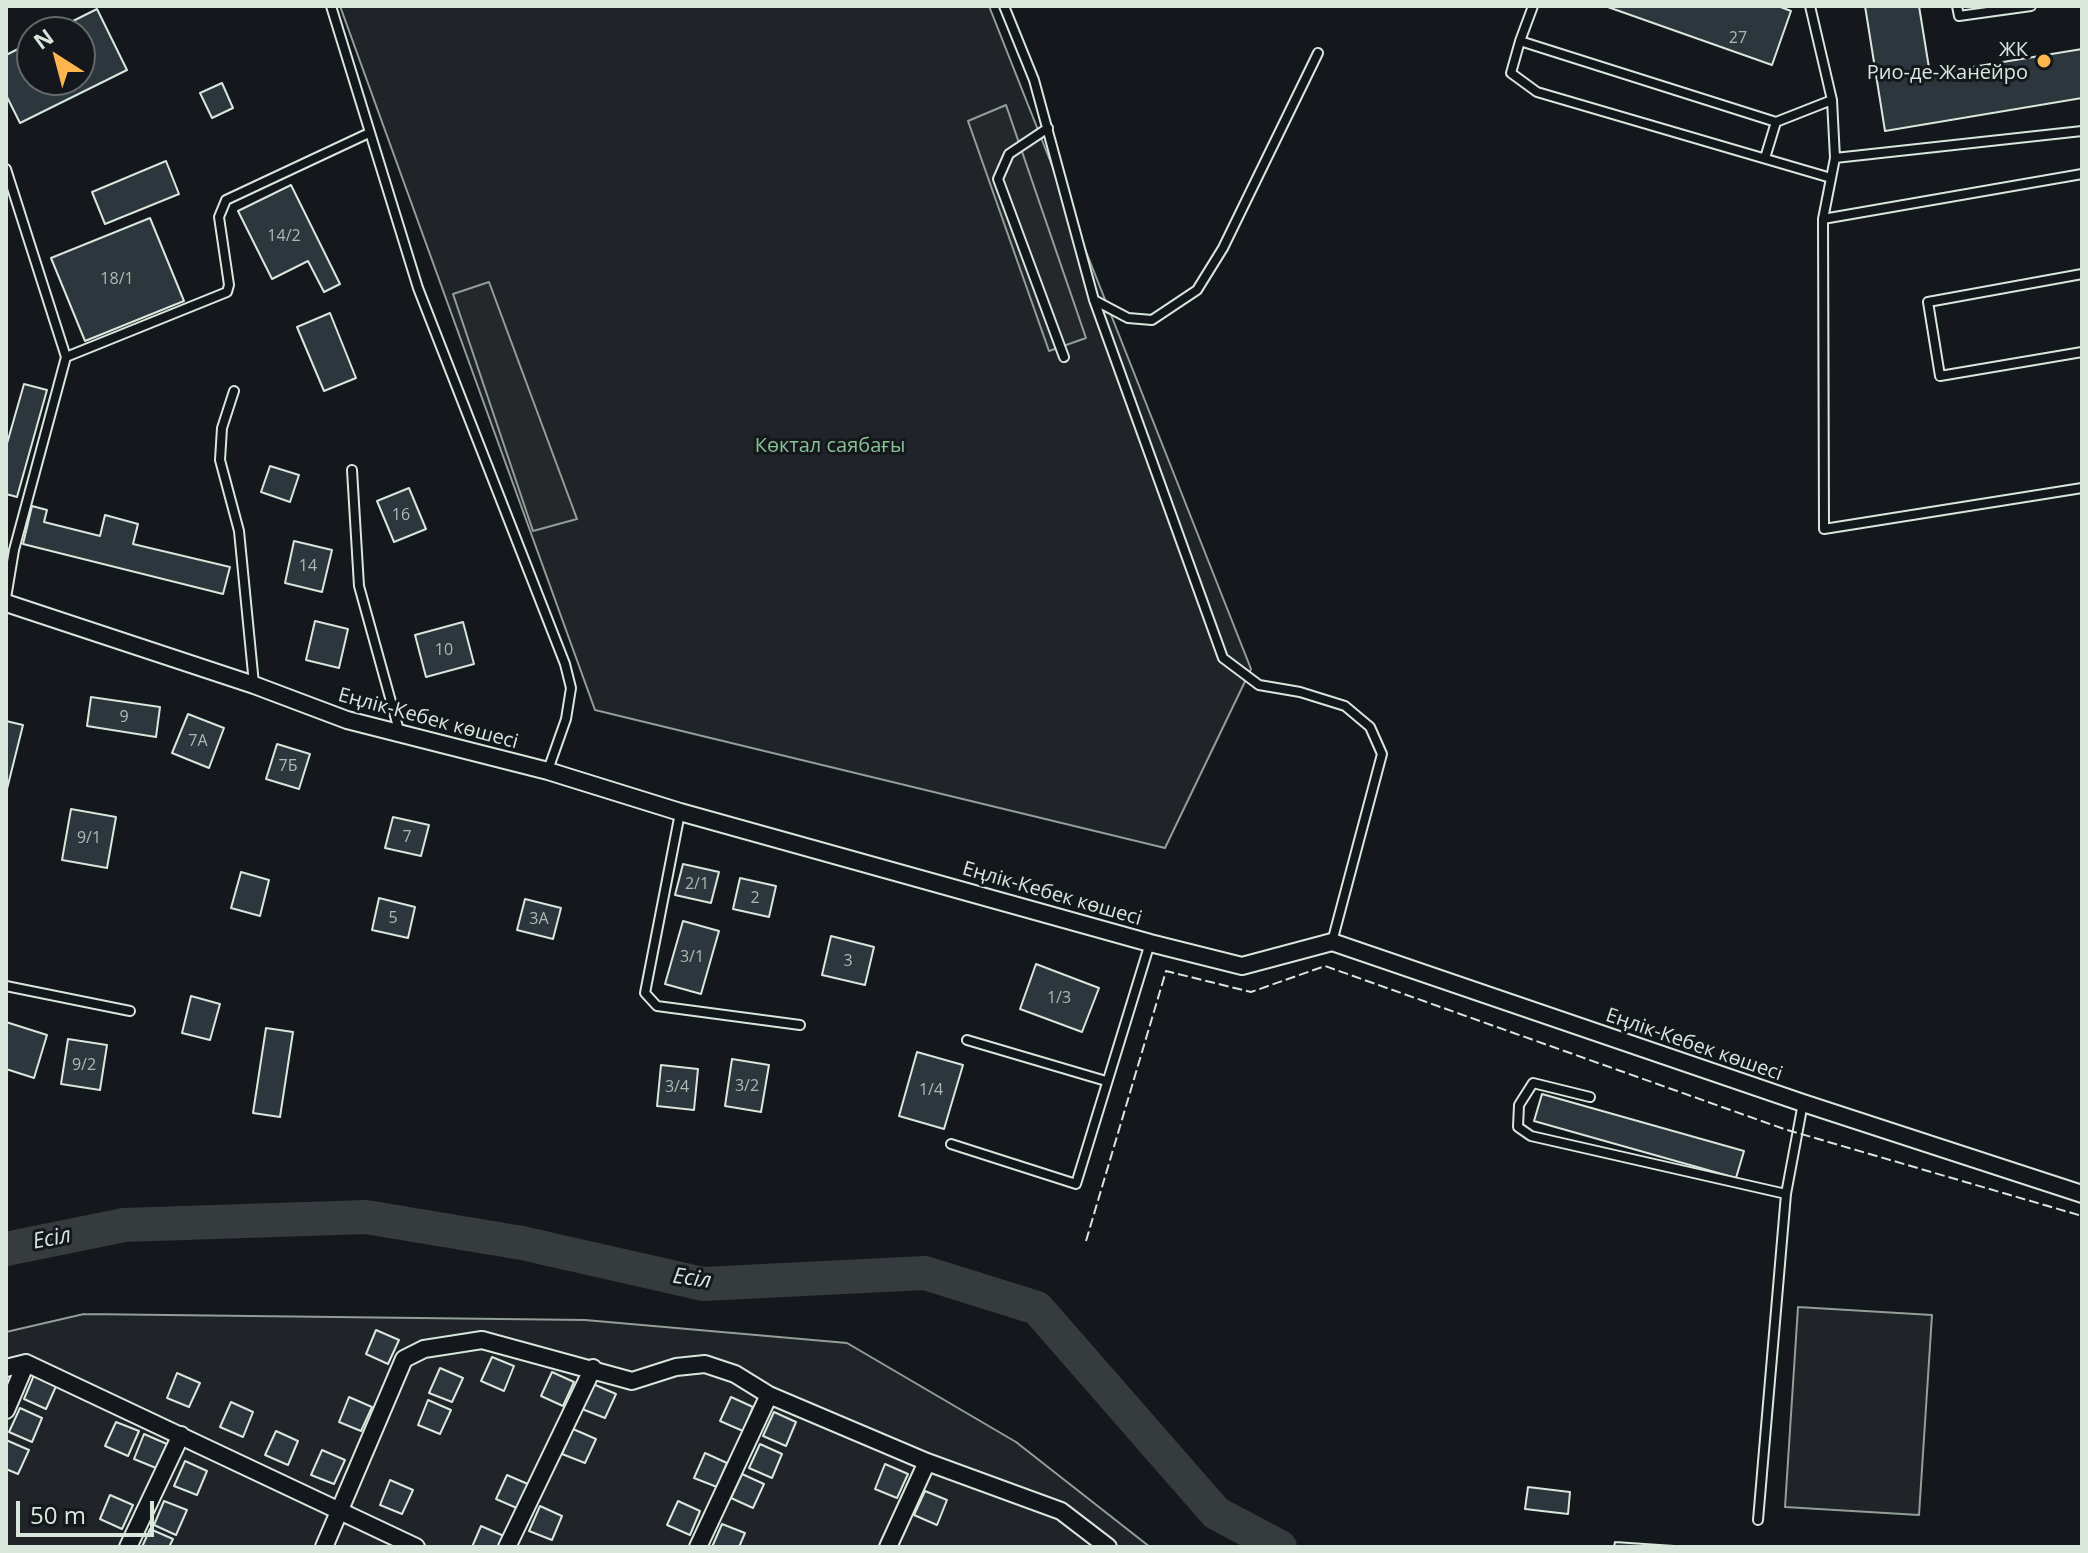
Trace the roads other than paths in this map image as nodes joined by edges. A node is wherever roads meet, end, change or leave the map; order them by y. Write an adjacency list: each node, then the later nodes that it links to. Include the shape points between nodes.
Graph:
1 (331, 6): 13 (lane)
2 (1004, 6): 11 (lane)
3 (1533, 6): 7 (lane)
4 (1810, 6): 9 (lane)
5 (1957, 6): 6 (lane, via 1959,16)
6 (2031, 6)
7 (1520, 41): 10 (lane); 14 (lane, via 1511,73 1537,92)
8 (1318, 53): 21 (lane, via 1223,248 1197,290 1152,320 1128,318)
9 (1832, 100): 10 (lane); 15 (lane)
10 (1776, 122): 14 (lane)
11 (1048, 128): 21 (lane); 24 (lane, via 1009,154 998,179)
12 (2082, 131): 15 (lane)
13 (369, 133): 23 (lane, via 226,200 219,217 227,292); 31 (lane, via 418,288 565,664 571,688)
14 (1765, 158): 18 (lane)
15 (1835, 158): 18 (lane)
16 (6, 169): 23 (lane)
17 (2082, 174): 19 (lane)
18 (1831, 178): 19 (lane)
19 (1823, 219): 27 (lane, via 1824,529)
20 (2082, 274): 22 (lane, via 1928,302 1940,376)
21 (1094, 300): 33 (lane, via 1223,658 1259,685 1345,706 1370,727 1382,754)
22 (2082, 352)
23 (66, 357): 28 (lane, via 14,550)
24 (1064, 357)
25 (234, 391): 29 (lane, via 222,428 220,460 239,531)
26 (352, 470): 30 (lane, via 359,586)
27 (2082, 488)
28 (6, 600): 29 (street, Еңлік-Кебек көшесі)
29 (254, 685): 30 (street, Еңлік-Кебек көшесі)
30 (400, 735): 31 (street, Еңлік-Кебек көшесі)
31 (548, 771): 32 (street, Еңлік-Кебек көшесі)
32 (680, 812): 34 (street, Еңлік-Кебек көшесі); 37 (lane, via 645,993 657,1006)
33 (1332, 942): 34 (street, Еңлік-Кебек көшесі, via 1242,966); 41 (street, Еңлік-Кебек көшесі)
34 (1150, 943): 39 (lane)
35 (6, 986): 36 (lane)
36 (130, 1011)
37 (800, 1025)
38 (967, 1040): 39 (lane)
39 (1106, 1081): 42 (lane, via 1076,1184)
40 (1590, 1097): 43 (lane, via 1533,1083 1519,1105 1518,1127 1531,1136)
41 (1803, 1103): 43 (lane); 44 (street, Еңлік-Кебек көшесі)
42 (951, 1144)
43 (1786, 1194): 53 (lane)
44 (2082, 1194)
45 (26, 1363): 46 (street); 49 (street); 50 (street)
46 (6, 1368)
47 (593, 1368): 48 (street, via 632,1381 705,1364 735,1374); 52 (street, via 482,1340 424,1349 404,1359); 58 (street)
48 (769, 1395): 51 (street); 59 (street)
49 (6, 1410)
50 (181, 1435): 52 (street); 55 (street)
51 (927, 1462): 54 (street, via 1061,1511); 60 (street)
52 (340, 1512): 56 (street); 57 (street)
53 (1758, 1520)
54 (1083, 1540): 61 (street)
55 (128, 1547)
56 (324, 1547)
57 (416, 1547)
58 (507, 1547)
59 (698, 1547)
60 (888, 1547)
61 (1108, 1547)

